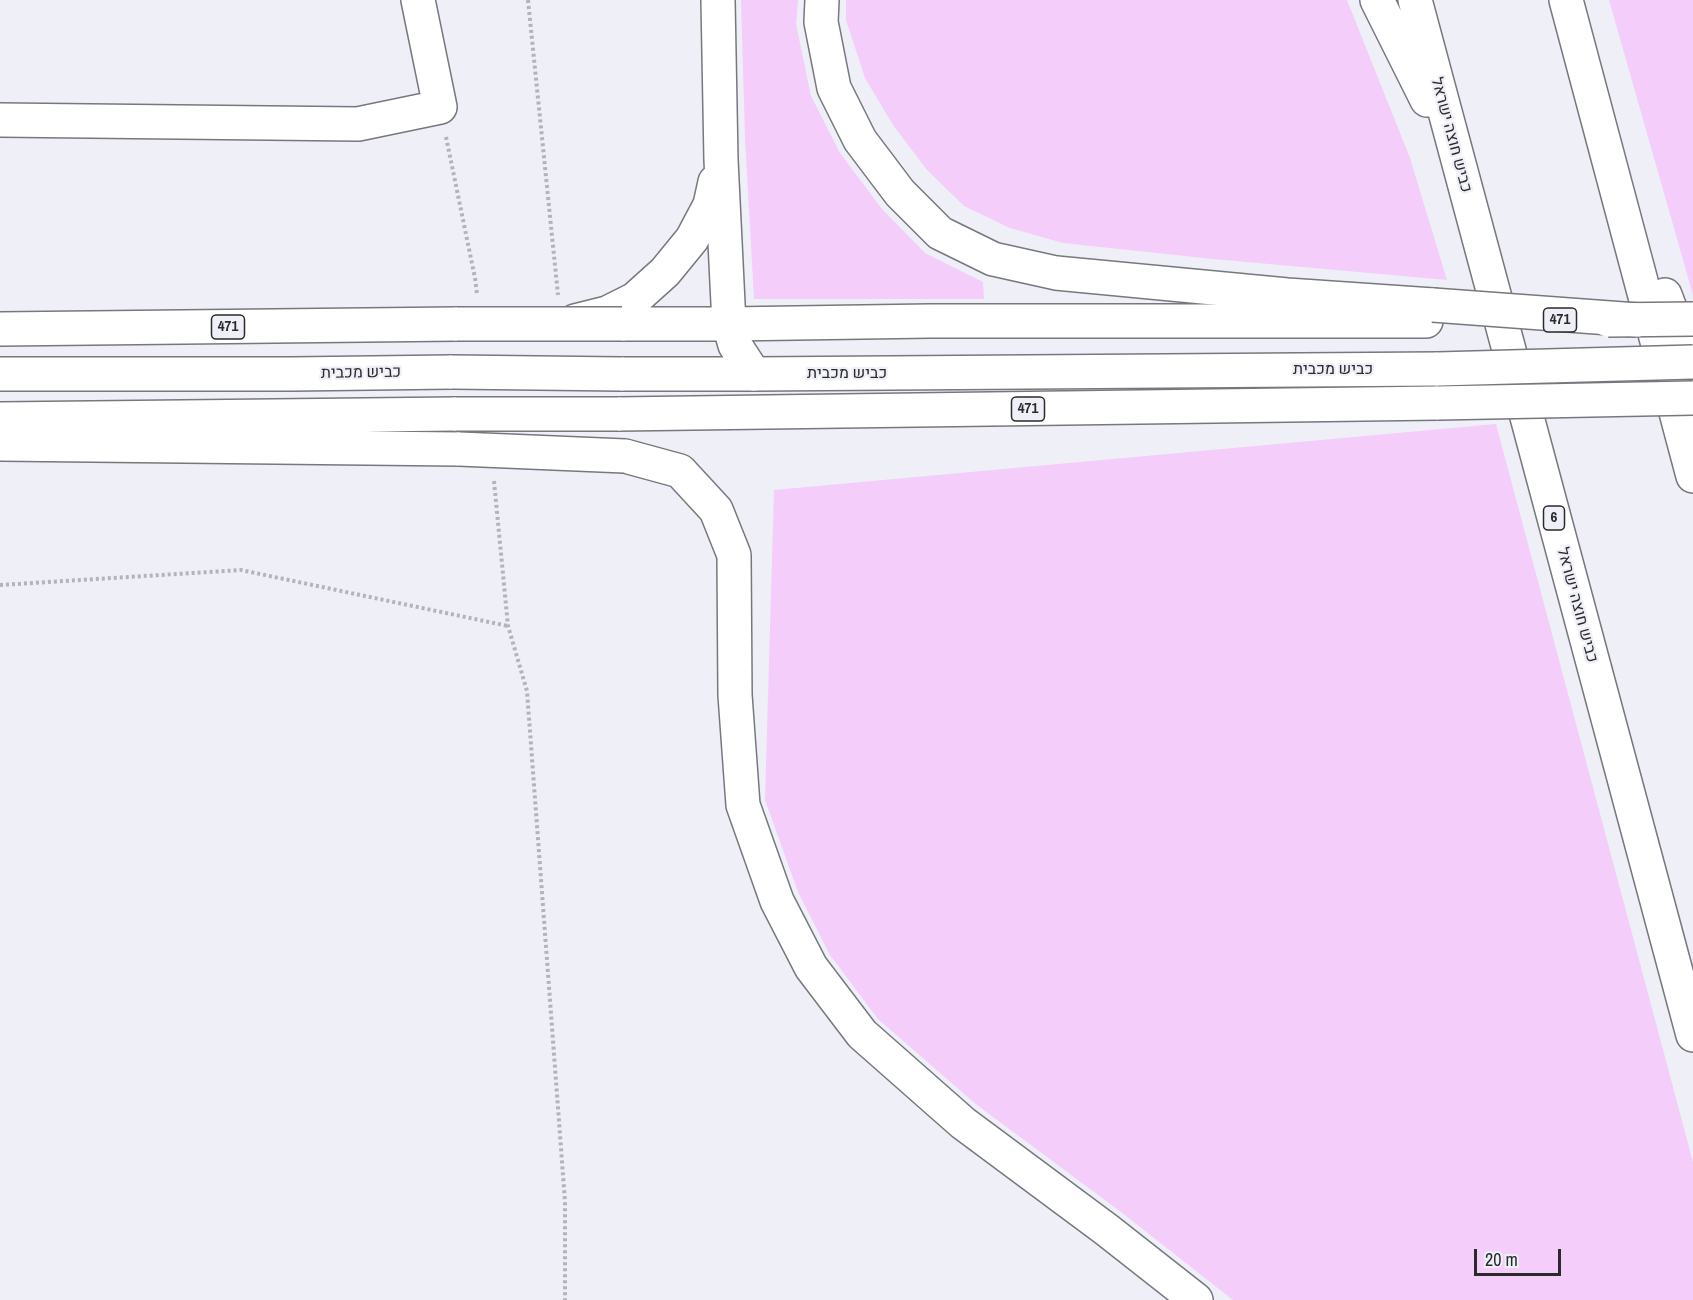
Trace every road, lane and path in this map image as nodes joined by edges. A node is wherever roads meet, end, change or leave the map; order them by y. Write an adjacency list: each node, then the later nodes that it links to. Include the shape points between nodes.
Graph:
1 (418, 0): 9 (main road, via 440,107 358,124)
2 (528, 0): 12 (path)
3 (718, 0): 10 (main road)
4 (822, 0): 13 (main road, via 821,22 834,88 861,140 900,193 940,233 993,259 1056,273)
5 (1377, 0): 11 (main road)
6 (1415, 0): 11 (main road, כביש חוצה ישראל / 6)
7 (1566, 0): 8 (main road)
8 (1593, 99): 18 (main road); 24 (main road)
9 (0, 120)
10 (721, 160): 12 (main road, bridge, via 710,205 692,240 665,272 636,299 607,313); 15 (main road)
11 (1458, 161): 26 (main road, כביש חוצה ישראל / 6)
12 (561, 313): 15 (main road, 471, bridge, via 622,324); 16 (main road, 471, bridge, via 457,324)
13 (1429, 313): 14 (main road, bridge); 15 (main road, 471)
14 (1693, 319)
15 (729, 324): 20 (main road, via 735,345)
16 (0, 329)
17 (1693, 362): 20 (main road, כביש מכבית / 471, bridge, via 1438,369)
18 (1693, 369)
19 (0, 374): 20 (main road, כביש מכבית / 471, bridge)
20 (754, 374)
21 (1693, 398): 22 (main road, 471, bridge)
22 (0, 419)
23 (0, 444): 28 (main road, bridge, via 459,449 625,456 680,471 716,510 734,555 735,694 743,805 777,901 811,967 862,1034 963,1123)
24 (1693, 476)
25 (0, 585): 27 (path, via 241,570 508,626 527,691 565,1202)
26 (1693, 1035)
27 (565, 1300)
28 (1196, 1300)

